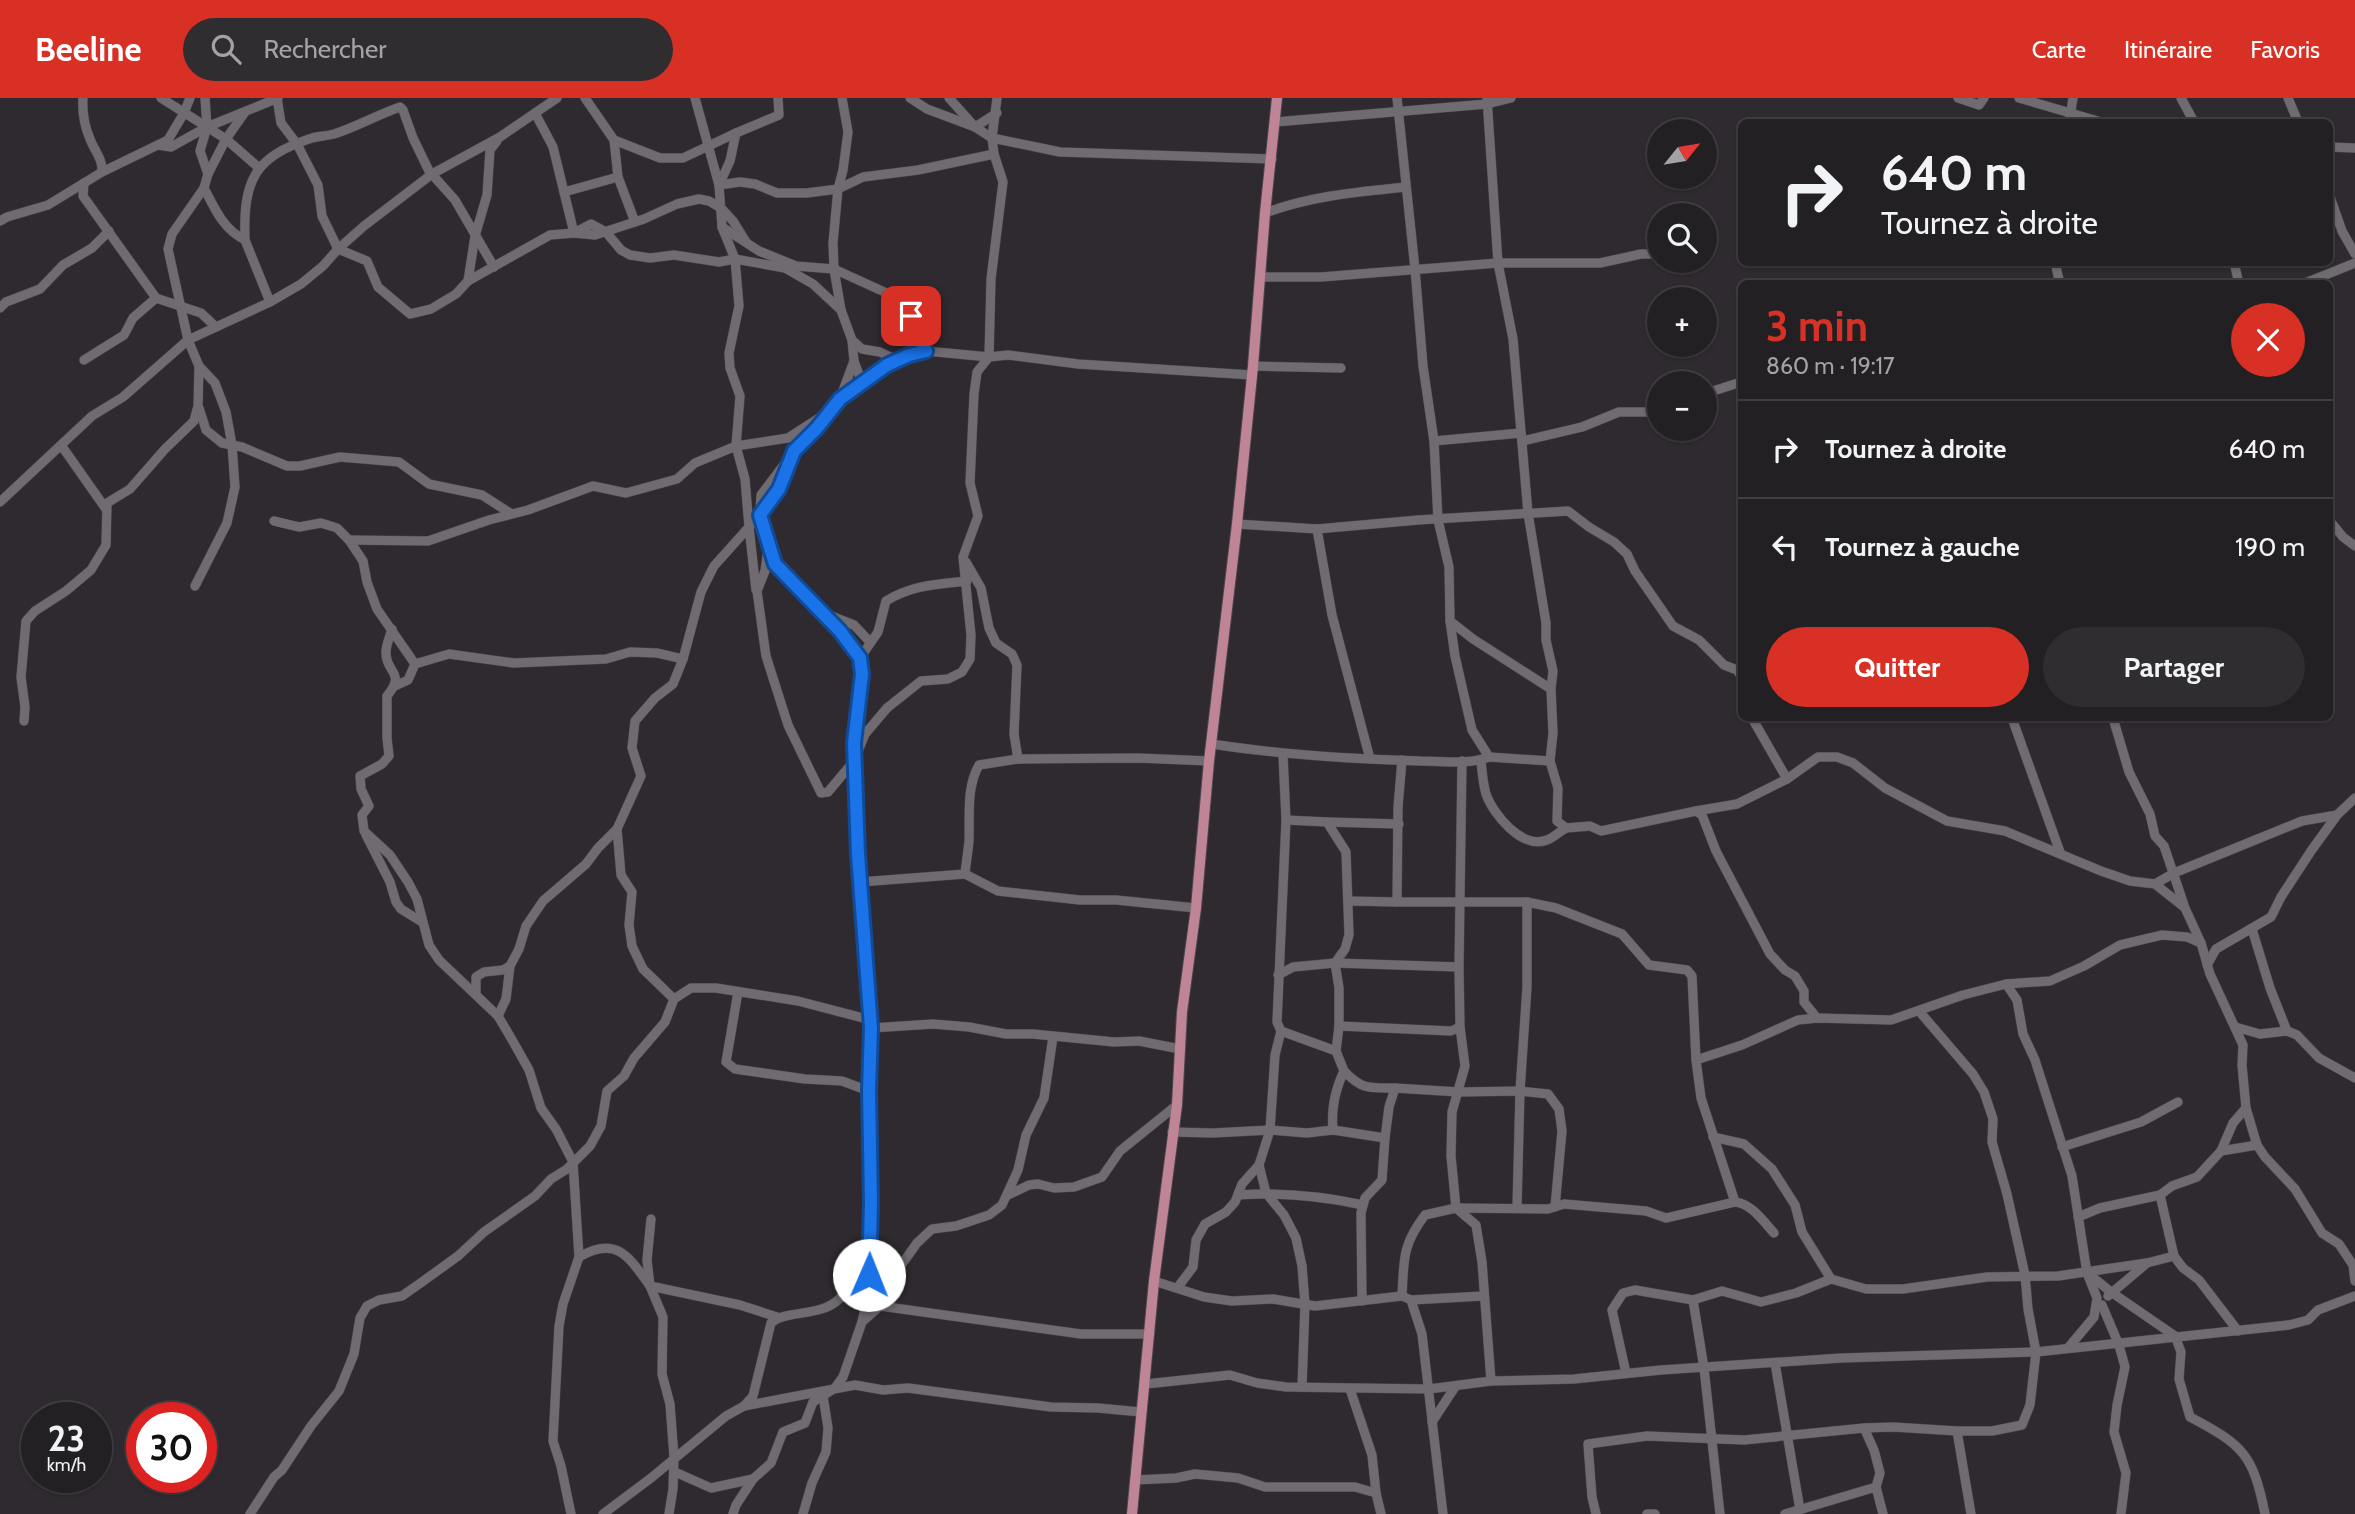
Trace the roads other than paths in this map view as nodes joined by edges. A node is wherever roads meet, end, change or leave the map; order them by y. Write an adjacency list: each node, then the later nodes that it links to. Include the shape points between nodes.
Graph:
1 (83, 98): 48 (street, via 82,114)
2 (161, 98): 25 (street)
3 (190, 98): 25 (street)
4 (205, 98): 32 (street)
5 (556, 98): 26 (street)
6 (585, 98): 38 (street)
7 (695, 98): 41 (street)
8 (778, 98): 34 (street, via 779,115)
9 (842, 98): 47 (street, via 848,132)
10 (910, 98): 33 (street)
11 (949, 98): 33 (street)
12 (998, 98): 27 (street)
13 (1278, 98): 31 (main road)
14 (1397, 98): 23 (street)
15 (1511, 98): 22 (street)
16 (1958, 98): 17 (street, via 1979,105)
17 (1984, 98)
18 (2019, 98): 28 (street)
19 (2073, 98): 28 (street)
20 (2181, 98): 29 (street)
21 (2288, 98): 30 (street)
22 (1487, 101): 23 (street); 75 (street)
23 (1398, 111): 31 (street); 55 (street)
24 (245, 112): 32 (street); 37 (street); 39 (street, via 278,98 281,123)
25 (184, 113): 32 (street); 40 (street, via 168,139)
26 (535, 113): 35 (street); 58 (street, via 553,147)
27 (997, 113): 33 (street); 36 (street)
28 (2070, 118)
29 (2192, 119)
30 (2297, 119)
31 (1275, 122): 45 (main road)
32 (207, 127): 37 (street); 40 (street, via 171,147); 49 (street, via 200,151)
33 (975, 127): 36 (street)
34 (736, 133): 41 (street); 54 (street)
35 (500, 137): 50 (street); 68 (street, via 490,150 487,195)
36 (992, 138): 44 (street); 45 (street, via 1060,152)
37 (226, 139): 46 (street); 49 (street)
38 (614, 140): 41 (street, via 660,158 683,158); 51 (street)
39 (297, 144): 46 (street); 50 (street, via 400,107); 71 (street, via 318,184 322,216)
40 (158, 145): 48 (street)
41 (710, 145): 54 (street)
42 (2333, 147): 43 (street)
43 (2355, 148)
44 (994, 154): 52 (street); 92 (street, via 1003,182 991,279)
45 (1272, 159): 61 (main road)
46 (258, 167): 69 (street, via 244,209)
47 (843, 170): 52 (street); 57 (street)
48 (102, 172): 53 (street)
49 (208, 174): 56 (street)
50 (432, 174): 68 (street, via 455,200); 71 (street)
51 (618, 177): 58 (street); 63 (street)
52 (863, 177): 57 (street)
53 (84, 183): 62 (street, via 48,205); 65 (street, via 83,196)
54 (719, 185): 57 (street, via 755,184 778,193); 60 (street)
55 (1405, 187): 61 (street, via 1324,196); 79 (street)
56 (204, 188): 69 (street, via 220,219); 85 (street, via 172,234 168,249)
57 (838, 189): 78 (street)
58 (564, 191): 67 (street)
59 (2333, 205): 73 (street)
60 (721, 208): 63 (street, via 699,199); 64 (street); 70 (street)
61 (1265, 213): 80 (main road)
62 (0, 221)
63 (635, 222): 66 (street)
64 (722, 228): 70 (street); 74 (street)
65 (109, 231): 83 (street); 86 (street, via 92,248 63,265 40,289)
66 (606, 232): 67 (street, via 595,236); 74 (street, via 630,255)
67 (574, 233): 77 (street, via 550,235)
68 (475, 236): 77 (street); 82 (street)
69 (246, 240): 84 (street)
70 (746, 242): 78 (street, via 796,266)
71 (338, 248): 82 (street, via 367,261 378,287 410,314 431,309); 84 (street, via 308,278)
72 (1647, 254): 75 (street, via 1600,263)
73 (2355, 254)
74 (735, 260): 87 (street, via 785,268 813,284); 109 (street, via 739,306 729,353 740,396)
75 (1498, 263): 79 (street); 105 (street, via 1513,339)
76 (2355, 263): 81 (street)
77 (494, 267): 82 (street)
78 (834, 269): 87 (street); 91 (street, via 902,300)
79 (1415, 269): 80 (street); 106 (street)
80 (1260, 277): 98 (main road)
81 (2313, 280)
82 (468, 281)
83 (156, 299): 85 (street); 93 (street, via 132,318 124,335)
84 (270, 302): 88 (street)
85 (179, 306): 88 (street, via 201,313); 89 (street)
86 (0, 307)
87 (841, 310): 90 (street)
88 (216, 327): 89 (street)
89 (188, 340): 96 (street); 107 (street)
90 (852, 340): 94 (street, via 862,349); 95 (street)
91 (926, 351): 92 (street); 94 (street)
92 (989, 357): 98 (street); 124 (street, via 977,372 970,483 978,516)
93 (85, 360)
94 (897, 360): 99 (street)
95 (854, 361): 99 (street); 102 (street)
96 (199, 366): 103 (street); 108 (street, via 215,383)
97 (1341, 368): 98 (street)
98 (1252, 370): 117 (main road)
99 (862, 383): 102 (street)
100 (1738, 383): 101 (street)
101 (1717, 390)
102 (840, 399): 109 (street, via 788,438); 114 (street, via 761,495)
103 (198, 406): 108 (street, via 206,430); 111 (street, via 194,421 130,489 107,503)
104 (1647, 412): 105 (street, via 1619,412 1583,427)
105 (1521, 437): 106 (street); 113 (street)
106 (1434, 441): 115 (street)
107 (61, 445): 110 (street); 111 (street)
108 (232, 445): 112 (street, via 287,466 340,457 399,462 429,484 482,495); 126 (street, via 235,487 227,523)
109 (736, 446): 112 (street, via 695,463 677,479 626,493 593,486); 119 (street)
110 (0, 502)
111 (106, 509): 138 (street, via 106,545 91,570 26,621 21,677)
112 (510, 513): 121 (street, via 428,541)
113 (1528, 513): 115 (street); 135 (street, via 1568,511 1614,542 1627,554 1673,626 1699,640 1724,666); 137 (street, via 1553,671)
114 (760, 515): 119 (street); 122 (street)
115 (1438, 520): 120 (street); 129 (street, via 1449,567)
116 (274, 522): 121 (street, via 299,527 321,523 337,528)
117 (1237, 524): 120 (street); 142 (main road)
118 (2333, 525): 123 (street)
119 (750, 527): 127 (street); 133 (street, via 714,566 701,592)
120 (1317, 529): 145 (street, via 1332,615)
121 (349, 540): 130 (street, via 363,561 377,609)
122 (769, 541): 127 (street); 128 (street, via 775,564)
123 (2355, 546)
124 (964, 557): 125 (street); 144 (street, via 981,587 996,643 1012,654 1017,665 1014,734)
125 (967, 581): 131 (street, via 918,586 892,597 886,601 878,632); 148 (street, via 970,659 962,672 910,688 865,734)
126 (195, 586)
127 (757, 591): 148 (street, via 774,683 788,725 821,793 832,789)
128 (821, 612): 131 (street, via 854,625); 132 (street)
129 (1450, 621): 137 (street); 146 (street, via 1472,730)
130 (392, 629): 134 (street); 136 (street, via 386,653)
131 (870, 642): 132 (street)
132 (860, 658): 148 (street)
133 (683, 659): 134 (street, via 630,652 606,659 514,663 449,654); 160 (street, via 673,684 635,722 632,748 641,776)
134 (415, 664): 136 (street, via 408,680)
135 (1738, 672)
136 (395, 686): 161 (street, via 387,696 389,756 360,776 369,806 362,816)
137 (1550, 689): 151 (street)
138 (24, 721)
139 (1754, 721): 152 (street)
140 (2013, 721): 162 (street)
141 (2114, 721): 163 (street, via 2129,772)
142 (1213, 744): 143 (street); 149 (main road)
143 (1283, 755): 145 (street); 156 (street)
144 (1018, 759): 149 (street); 164 (street, via 979,765 972,777)
145 (1370, 759): 147 (street)
146 (1485, 759): 150 (street); 151 (street); 159 (street, via 1486,794 1518,836 1535,842)
147 (1402, 760): 150 (street); 158 (street)
148 (854, 761): 165 (street)
149 (1209, 761): 171 (main road)
150 (1462, 761): 170 (street)
151 (1550, 761): 159 (street, via 1558,788 1557,821)
152 (1787, 779): 154 (street, via 1737,804); 162 (street, via 1818,757 1837,757 1923,807)
153 (2355, 798): 155 (street)
154 (1696, 811): 159 (street, via 1601,831 1590,826); 187 (street, via 1770,954 1795,976 1804,991 1804,1002)
155 (2337, 815): 163 (street, via 2302,821); 174 (street, via 2271,917)
156 (1286, 820): 157 (street); 180 (street)
157 (1327, 822): 158 (street); 167 (street, via 1346,852)
158 (1399, 824): 168 (street)
159 (1566, 828)
160 (617, 829): 177 (street, via 543,901 526,926); 184 (street, via 621,875 632,892 632,947 643,969)
161 (364, 831): 173 (street, via 390,855 408,882); 173 (street, via 396,902)
162 (2060, 852): 166 (street, via 2130,881)
163 (2174, 873): 166 (street); 172 (street)
164 (965, 874): 165 (street); 171 (street, via 998,891)
165 (860, 882): 188 (street)
166 (2155, 884): 172 (street)
167 (1348, 901): 168 (street); 176 (street, via 1349,935)
168 (1397, 902): 170 (street)
169 (1527, 902): 170 (street); 197 (street, via 1556,908 1622,934 1649,965 1687,970 1692,976); 202 (street)
170 (1461, 903): 179 (street)
171 (1196, 908): 195 (main road)
172 (2185, 908): 175 (street)
173 (422, 922): 183 (street, via 439,960)
174 (2252, 929): 178 (street, via 2216,949); 193 (street)
175 (2201, 943): 178 (street); 181 (street, via 2162,935 2120,944 2050,981)
176 (1335, 963): 179 (street); 180 (street, via 1293,967); 189 (street)
177 (510, 965): 183 (street, via 476,977); 186 (street, via 506,999)
178 (2207, 965): 191 (street)
179 (1459, 967): 190 (street)
180 (1278, 975): 192 (street, via 1277,1022)
181 (2006, 984): 185 (street); 213 (street, via 2017,1000 2023,1034)
182 (738, 992): 184 (street, via 691,988); 188 (street, via 798,1001); 201 (street, via 726,1062 735,1069 842,1081)
183 (476, 994): 186 (street)
184 (674, 999): 215 (street, via 665,1023 607,1091 601,1126 590,1146)
185 (1919, 1011): 187 (street, via 1891,1020); 234 (street, via 1984,1092)
186 (498, 1016): 215 (street, via 529,1070 541,1108)
187 (1817, 1018): 197 (street, via 1798,1020)
188 (871, 1024): 194 (street, via 933,1024); 201 (street)
189 (1339, 1026): 190 (street, via 1451,1031); 196 (street)
190 (1460, 1027): 203 (street, via 1465,1066)
191 (2235, 1027): 193 (street, via 2260,1034); 206 (street, via 2243,1045)
192 (1281, 1031): 196 (street); 207 (street)
193 (2287, 1031): 199 (street, via 2297,1034 2319,1058)
194 (1053, 1037): 195 (street, via 1139,1041); 220 (street, via 1044,1098)
195 (1180, 1049): 205 (main road)
196 (1336, 1051): 198 (street)
197 (1696, 1060): 211 (street)
198 (1344, 1071): 200 (street, via 1367,1088); 208 (street, via 1334,1102)
199 (2355, 1078)
200 (1395, 1088): 203 (street); 210 (street)
201 (869, 1091): 231 (street)
202 (1520, 1091): 203 (street); 223 (street); 224 (street, via 1548,1094 1559,1109 1562,1130)
203 (1459, 1093): 225 (street, via 1452,1112)
204 (2178, 1102): 213 (street, via 2141,1122)
205 (1177, 1105): 209 (main road); 220 (street, via 1120,1151 1102,1177 1074,1187 1029,1185)
206 (2246, 1108): 212 (street); 214 (street, via 2232,1123)
207 (1270, 1130): 208 (street); 209 (street); 216 (street)
208 (1333, 1130): 210 (street)
209 (1172, 1132): 236 (main road)
210 (1385, 1138): 222 (street, via 1382,1180)
211 (1713, 1138): 221 (street); 235 (street, via 1744,1144 1772,1169)
212 (2257, 1145): 214 (street); 237 (street, via 2295,1189 2322,1233 2339,1244 2353,1265)
213 (2062, 1147): 226 (street)
214 (2221, 1151): 219 (street, via 2197,1177)
215 (573, 1162): 230 (street); 283 (street, via 422,1282 401,1296 367,1306 339,1391)
216 (1259, 1165): 217 (street); 218 (street)
217 (1266, 1193): 218 (street); 222 (street); 246 (street, via 1296,1238)
218 (1238, 1195): 239 (street, via 1226,1212 1205,1224 1196,1240 1193,1267)
219 (2160, 1195): 226 (street); 229 (street)
220 (1006, 1196): 248 (street, via 989,1215 932,1230 917,1243 891,1278)
221 (1735, 1202): 224 (street, via 1666,1218 1646,1211); 228 (street, via 1753,1210)
222 (1363, 1205): 245 (street)
223 (1517, 1207): 224 (street); 225 (street)
224 (1555, 1207)
225 (1456, 1208): 241 (street, via 1476,1225); 243 (street, via 1424,1215 1409,1236 1404,1257)
226 (2078, 1217): 233 (street)
227 (651, 1219): 238 (street)
228 (1774, 1233)
229 (2174, 1256): 232 (street); 252 (street)
230 (579, 1257): 238 (street, via 593,1248 618,1250 630,1258); 284 (street, via 559,1326 553,1441)
231 (868, 1260): 249 (street, via 837,1301 817,1311); 251 (street, via 869,1290)
232 (2147, 1264): 233 (street); 240 (street)
233 (2087, 1273): 234 (street); 240 (street); 250 (street, via 2097,1298)
234 (2025, 1275): 235 (street, via 1903,1289 1866,1289); 257 (street)
235 (1831, 1279): 244 (street, via 1761,1302 1722,1291)
236 (1154, 1281): 239 (street); 253 (main road)
237 (2355, 1281)
238 (650, 1286): 249 (street); 276 (street, via 663,1317 662,1374 670,1404)
239 (1178, 1287): 246 (street, via 1232,1301 1273,1299)
240 (2111, 1292): 247 (street); 254 (street)
241 (1483, 1296): 243 (street); 261 (street)
242 (2355, 1296): 252 (street, via 2318,1310 2308,1320)
243 (1407, 1298): 245 (street); 267 (street, via 1422,1334)
244 (1693, 1300): 259 (street); 260 (street, via 1635,1290 1623,1293 1612,1310)
245 (1362, 1301): 246 (street)
246 (1305, 1304): 263 (street)
247 (2102, 1305): 250 (street); 255 (street)
248 (880, 1306): 251 (street); 253 (street, via 1081,1334)
249 (777, 1317): 269 (street, via 768,1327 753,1396)
250 (2094, 1317): 256 (street)
251 (862, 1322): 265 (street)
252 (2238, 1331): 254 (street)
253 (1150, 1334): 262 (main road)
254 (2175, 1336): 255 (street); 298 (street, via 2181,1352 2179,1379 2190,1417 2241,1448 2253,1467)
255 (2119, 1345): 256 (street); 297 (street, via 2125,1367 2115,1432 2126,1473)
256 (2068, 1348): 257 (street)
257 (2036, 1352): 258 (street); 273 (street, via 2030,1405 2022,1425)
258 (1775, 1363): 259 (street); 274 (street)
259 (1704, 1368): 260 (street); 275 (street)
260 (1626, 1373): 261 (street)
261 (1490, 1381): 264 (street)
262 (1146, 1384): 263 (street, via 1230,1375); 270 (main road)
263 (1302, 1387): 266 (street)
264 (1455, 1387): 267 (street); 271 (street)
265 (835, 1388): 268 (street); 269 (street); 270 (street, via 908,1388 1051,1407)
266 (1350, 1389): 267 (street); 281 (street, via 1372,1455)
267 (1429, 1389): 271 (street)
268 (823, 1396): 278 (street, via 813,1402 804,1423 783,1432 771,1463); 288 (street, via 826,1452)
269 (744, 1406): 276 (street)
270 (1141, 1412): 279 (main road)
271 (1432, 1422): 291 (street)
272 (1864, 1428): 273 (street); 274 (street); 280 (street, via 1880,1473)
273 (1957, 1431): 296 (street)
274 (1787, 1436): 275 (street); 282 (street)
275 (1710, 1437): 292 (street, via 1647,1436 1588,1444); 293 (street)
276 (674, 1457): 277 (street); 285 (street)
277 (675, 1472): 278 (street, via 711,1488); 286 (street)
278 (753, 1479): 287 (street)
279 (1135, 1480): 281 (street, via 1195,1474 1238,1478 1265,1487 1355,1487); 289 (main road)
280 (1876, 1488): 282 (street); 295 (street)
281 (1376, 1493): 290 (street)
282 (1800, 1510): 294 (street)
283 (250, 1514)
284 (571, 1514)
285 (603, 1514)
286 (669, 1514)
287 (733, 1514)
288 (803, 1514)
289 (1132, 1514)
290 (1381, 1514)
291 (1443, 1514)
292 (1596, 1514)
293 (1720, 1514)
294 (1785, 1514)
295 (1883, 1514)
296 (1971, 1514)
297 (2121, 1514)
298 (2265, 1514)

